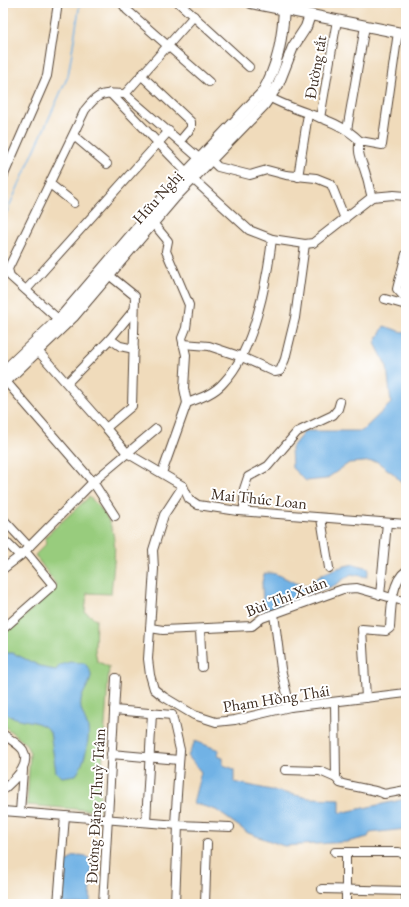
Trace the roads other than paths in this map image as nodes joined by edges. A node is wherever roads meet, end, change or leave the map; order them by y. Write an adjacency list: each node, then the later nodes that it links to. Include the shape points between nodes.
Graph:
1 (58, 3): 31 (street, via 47,76)
2 (122, 3): 11 (street)
3 (179, 3): 7 (street)
4 (251, 3): 5 (main road)
5 (279, 7): 6 (main road); 17 (main road, Hữu Nghị, via 282,43)
6 (310, 15): 8 (main road); 17 (main road, Hữu Nghị, via 306,27 293,47 278,85)
7 (194, 16): 11 (street); 12 (street)
8 (337, 20): 9 (main road); 19 (street, Đường tắt)
9 (365, 26): 10 (main road); 20 (street)
10 (402, 33): 24 (street, via 382,145)
11 (168, 45): 13 (street); 14 (street)
12 (249, 67)
13 (141, 75): 16 (street); 23 (street, via 191,122 191,128)
14 (209, 82)
15 (110, 93): 16 (street); 22 (street, via 94,99 85,110); 25 (street)
16 (125, 94): 21 (street)
17 (266, 95): 18 (street); 26 (main road, Hữu Nghị); 27 (main road, Hữu Nghị)
18 (308, 114): 19 (street); 30 (street)
19 (320, 118): 20 (street)
20 (347, 130): 24 (street)
21 (169, 131): 23 (street); 25 (street)
22 (74, 136): 28 (street); 32 (street)
23 (180, 141): 26 (street)
24 (360, 141): 34 (street, via 360,161)
25 (158, 143): 29 (street); 42 (street)
26 (200, 159): 29 (main road, Hữu Nghị)
27 (211, 160): 29 (main road, Hữu Nghị); 30 (street, via 218,167 250,175 267,170)
28 (107, 164)
29 (190, 175): 37 (main road, Hữu Nghị); 38 (street, via 249,230); 47 (main road, Hữu Nghị)
30 (298, 177): 36 (street, via 316,178 331,184)
31 (3, 178)
32 (50, 184): 35 (street); 42 (street, via 8,269 10,276)
33 (406, 196): 34 (street)
34 (372, 197): 36 (street)
35 (74, 203)
36 (345, 218): 39 (street, via 318,241)
37 (153, 223): 41 (main road, Hữu Nghị); 50 (street, via 168,241 166,251 189,305)
38 (272, 239): 39 (street); 53 (street, via 267,278)
39 (305, 244): 53 (street, via 295,318 282,369 275,372)
40 (406, 254): 44 (street, via 397,289)
41 (109, 275): 46 (street, via 135,296); 48 (main road, Hữu Nghị, via 73,317)
42 (26, 290): 47 (street)
43 (385, 299): 45 (street)
44 (406, 299)
45 (406, 305)
46 (134, 310): 49 (street); 51 (street)
47 (58, 320): 48 (main road, Hữu Nghị)
48 (47, 337): 52 (main road, Hữu Nghị); 54 (main road, Hữu Nghị)
49 (110, 339): 51 (street, via 120,346); 55 (street)
50 (183, 344): 53 (street, via 209,346); 57 (street, via 186,355 184,388)
51 (134, 349): 58 (street, via 132,406)
52 (38, 351): 54 (main road, Hữu Nghị); 55 (street)
53 (242, 357): 57 (street, via 224,383 206,396)
54 (4, 379): 62 (street)
55 (67, 383): 58 (street)
56 (340, 402): 64 (street, via 333,415 297,432 268,466 248,477 244,489)
57 (188, 403): 61 (street)
58 (106, 428): 60 (street)
59 (156, 428): 60 (street)
60 (127, 453): 61 (street, Mai Thúc Loan); 62 (street)
61 (162, 473): 63 (street, Mai Thúc Loan)
62 (93, 482): 65 (street); 71 (street)
63 (183, 486): 64 (street, Mai Thúc Loan, via 189,499 198,505); 79 (street, Phạm Hồng Thái, via 164,515 153,550)
64 (244, 511): 66 (street, Mai Thúc Loan)
65 (116, 516)
66 (321, 518): 68 (street, Mai Thúc Loan); 72 (street)
67 (3, 519): 71 (street)
68 (387, 523): 69 (street, Mai Thúc Loan); 75 (street)
69 (406, 524)
70 (3, 539): 71 (street)
71 (25, 551): 73 (street); 80 (street, via 53,585)
72 (329, 568)
73 (3, 569)
74 (406, 571): 76 (street)
75 (380, 595): 76 (street, Bùi Thị Xuân); 78 (street, Bùi Thị Xuân, via 357,588 343,589)
76 (391, 599): 77 (street, Bùi Thị Xuân); 85 (street, via 390,628 386,631 362,629)
77 (406, 602)
78 (274, 614): 81 (street, Bùi Thị Xuân, via 262,618 252,626); 88 (street, via 281,669)
79 (150, 628): 81 (street, Bùi Thị Xuân); 87 (street, Phạm Hồng Thái, via 148,659 154,689)
80 (3, 629)
81 (200, 630): 82 (street)
82 (202, 667)
83 (116, 678): 89 (street, Đường Đặng Thuỳ Trâm)
84 (406, 694): 85 (street, Phạm Hồng Thái)
85 (366, 698): 86 (street, Phạm Hồng Thái)
86 (335, 703): 88 (street, Phạm Hồng Thái); 98 (street)
87 (178, 706): 88 (street, Phạm Hồng Thái, via 194,715 216,722); 91 (street)
88 (290, 707)
89 (114, 710): 90 (street); 93 (street, Đường Đặng Thuỳ Trâm)
90 (152, 713): 91 (street); 94 (street)
91 (172, 715): 95 (street, via 179,741)
92 (3, 734): 96 (street, via 23,750)
93 (111, 754): 94 (street); 104 (street, Đường Đặng Thuỳ Trâm)
94 (149, 757): 95 (street); 105 (street)
95 (179, 760): 106 (street)
96 (23, 770): 99 (street); 102 (street)
97 (285, 770): 98 (street, via 320,771)
98 (336, 778): 100 (street, via 340,783 369,791 379,790 384,794)
99 (3, 790)
100 (406, 790)
101 (3, 811): 102 (street)
102 (20, 812): 103 (street)
103 (65, 816): 104 (street); 115 (street)
104 (108, 819): 105 (street); 116 (street, Đường Đặng Thuỳ Trâm)
105 (146, 822): 106 (street)
106 (176, 825): 107 (street); 117 (street)
107 (230, 827)
108 (206, 843): 118 (street)
109 (335, 852): 110 (street)
110 (346, 853): 111 (street, via 399,852); 113 (street)
111 (406, 855)
112 (322, 889): 113 (street)
113 (346, 889): 114 (street); 119 (street)
114 (406, 892): 120 (street)
115 (58, 904)
116 (103, 904)
117 (175, 904)
118 (205, 904)
119 (346, 904)
120 (406, 904)

